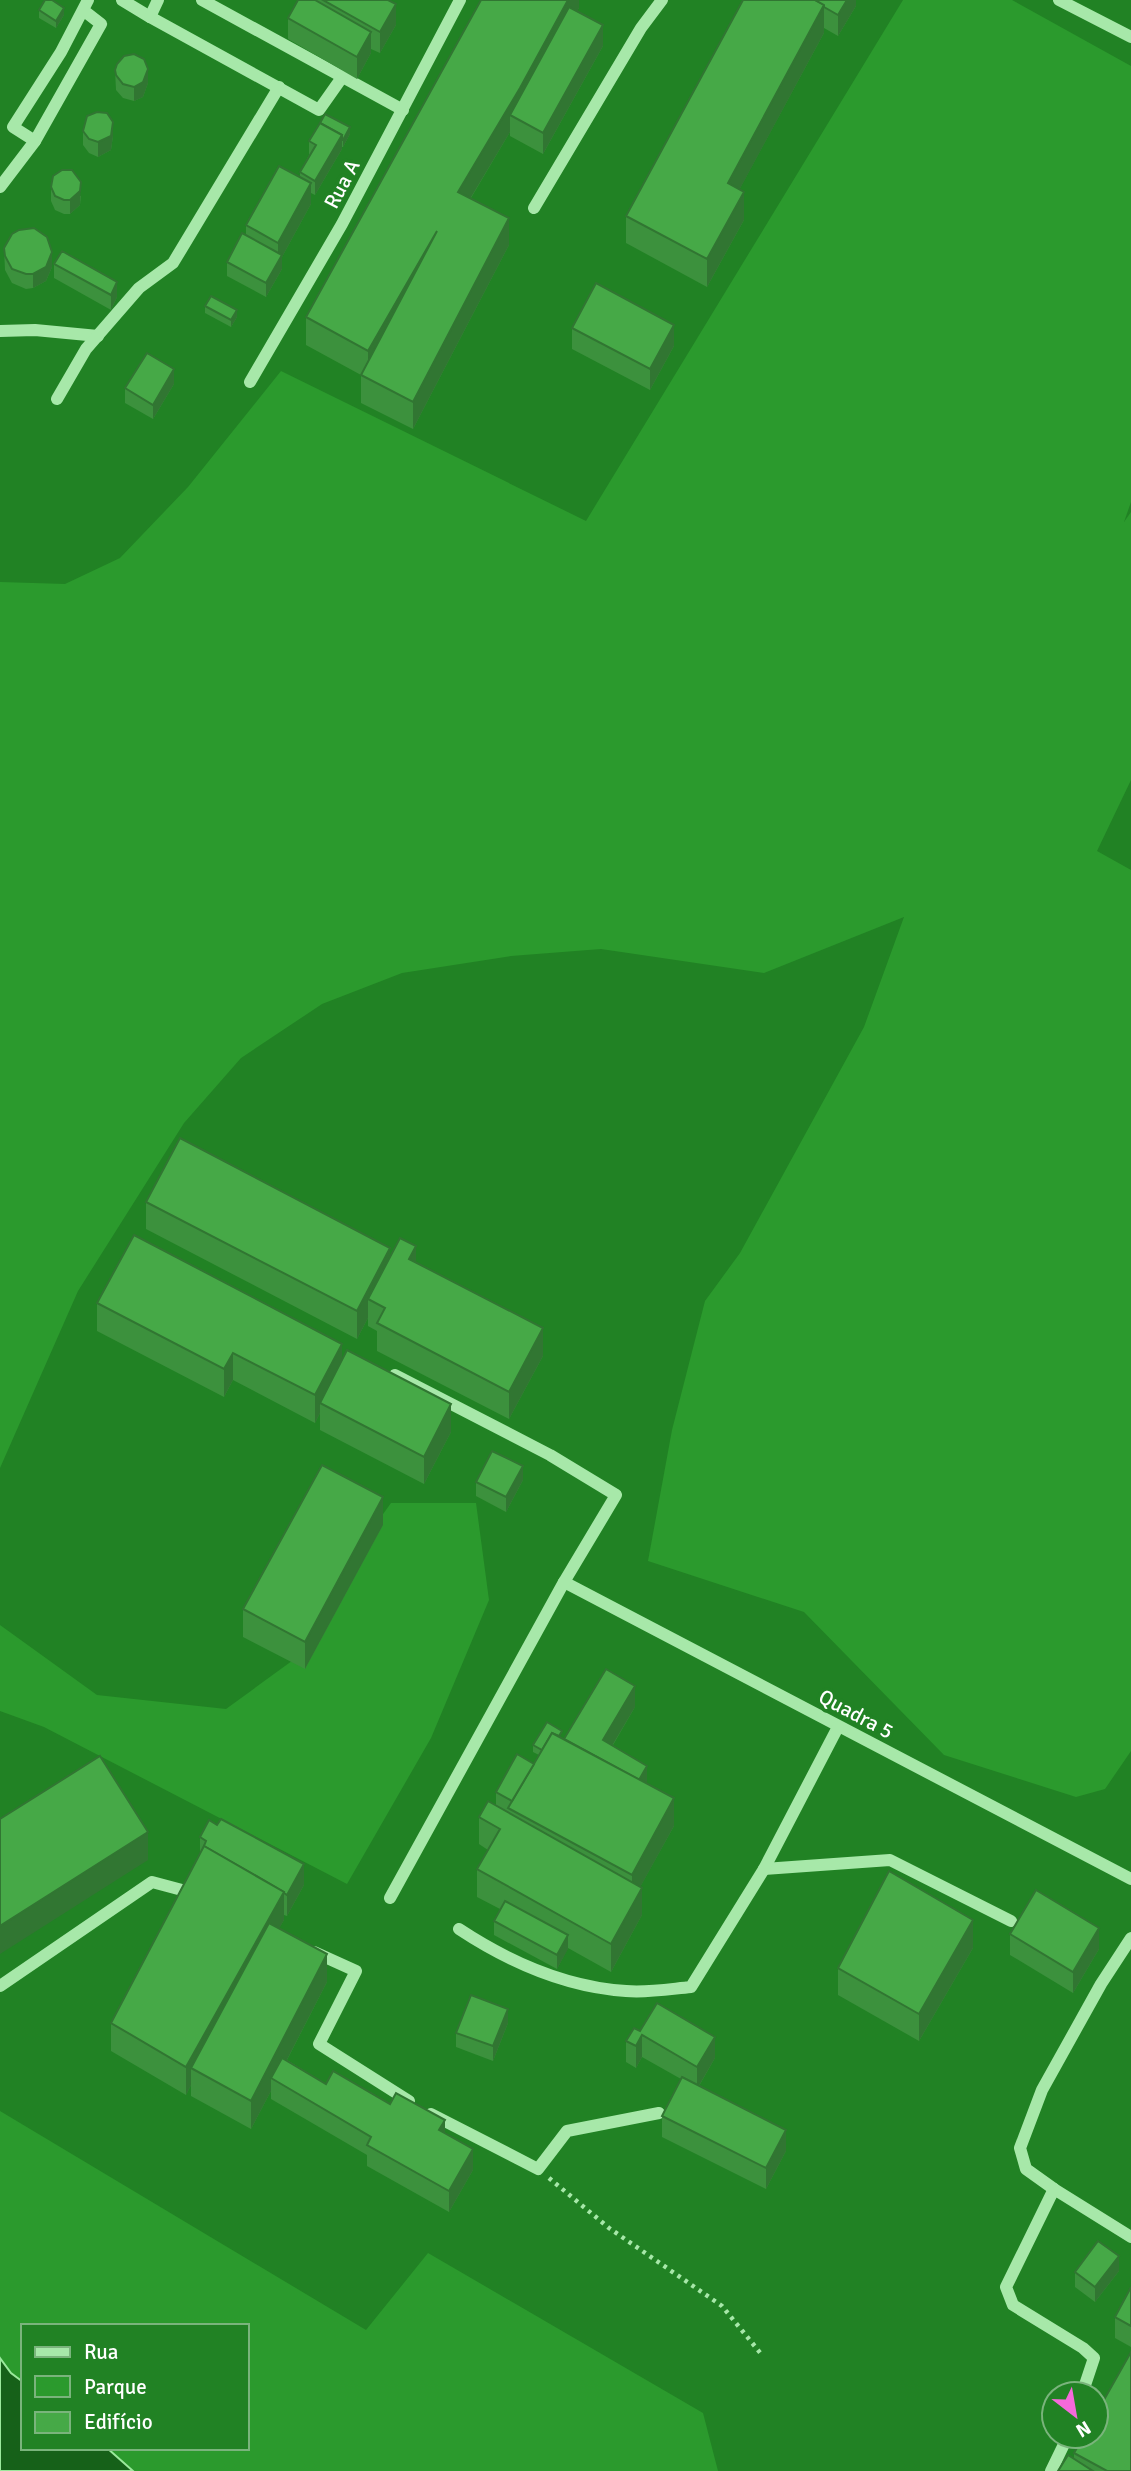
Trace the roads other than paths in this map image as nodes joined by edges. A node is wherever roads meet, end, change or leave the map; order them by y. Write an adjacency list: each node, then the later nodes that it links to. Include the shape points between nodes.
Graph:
1 (122, 0): 8 (street)
2 (158, 0): 8 (street)
3 (202, 0): 10 (street)
4 (460, 0): 12 (street, Rua A)
5 (662, 0): 16 (street)
6 (1059, 0): 9 (street)
7 (85, 5): 13 (street, via 61,52); 14 (street, via 101,24)
8 (150, 17): 11 (street)
9 (1131, 37)
10 (343, 76): 11 (street, via 319,110); 12 (street)
11 (279, 88): 18 (street, via 173,263 139,288)
12 (403, 110): 19 (street, Rua A)
13 (6, 127): 14 (street)
14 (35, 141): 15 (street)
15 (0, 187)
16 (534, 208)
17 (0, 331): 18 (street)
18 (98, 336): 20 (street)
19 (250, 382)
20 (57, 399)
21 (385, 1370): 22 (street, via 550,1455 616,1495)
22 (564, 1582): 23 (street, Quadra 5); 26 (street)
23 (838, 1727): 24 (street); 25 (street, Quadra 5)
24 (764, 1869): 28 (street, via 890,1860); 29 (street, via 691,1987 627,1992 565,1981 491,1950)
25 (1131, 1880)
26 (390, 1898)
27 (207, 1902): 32 (street, via 152,1882)
28 (1011, 1921)
29 (459, 1929)
30 (1131, 1938): 34 (street, via 1042,2090 1020,2148 1026,2169)
31 (306, 1948): 33 (street, via 356,1971 319,2044 456,2129 538,2169 567,2131)
32 (0, 1986)
33 (659, 2113)
34 (1054, 2189): 35 (street); 36 (street, via 1006,2287 1013,2305 1094,2358)
35 (1131, 2236)
36 (1087, 2380)
37 (1061, 2450): 38 (street)
38 (1051, 2471)

